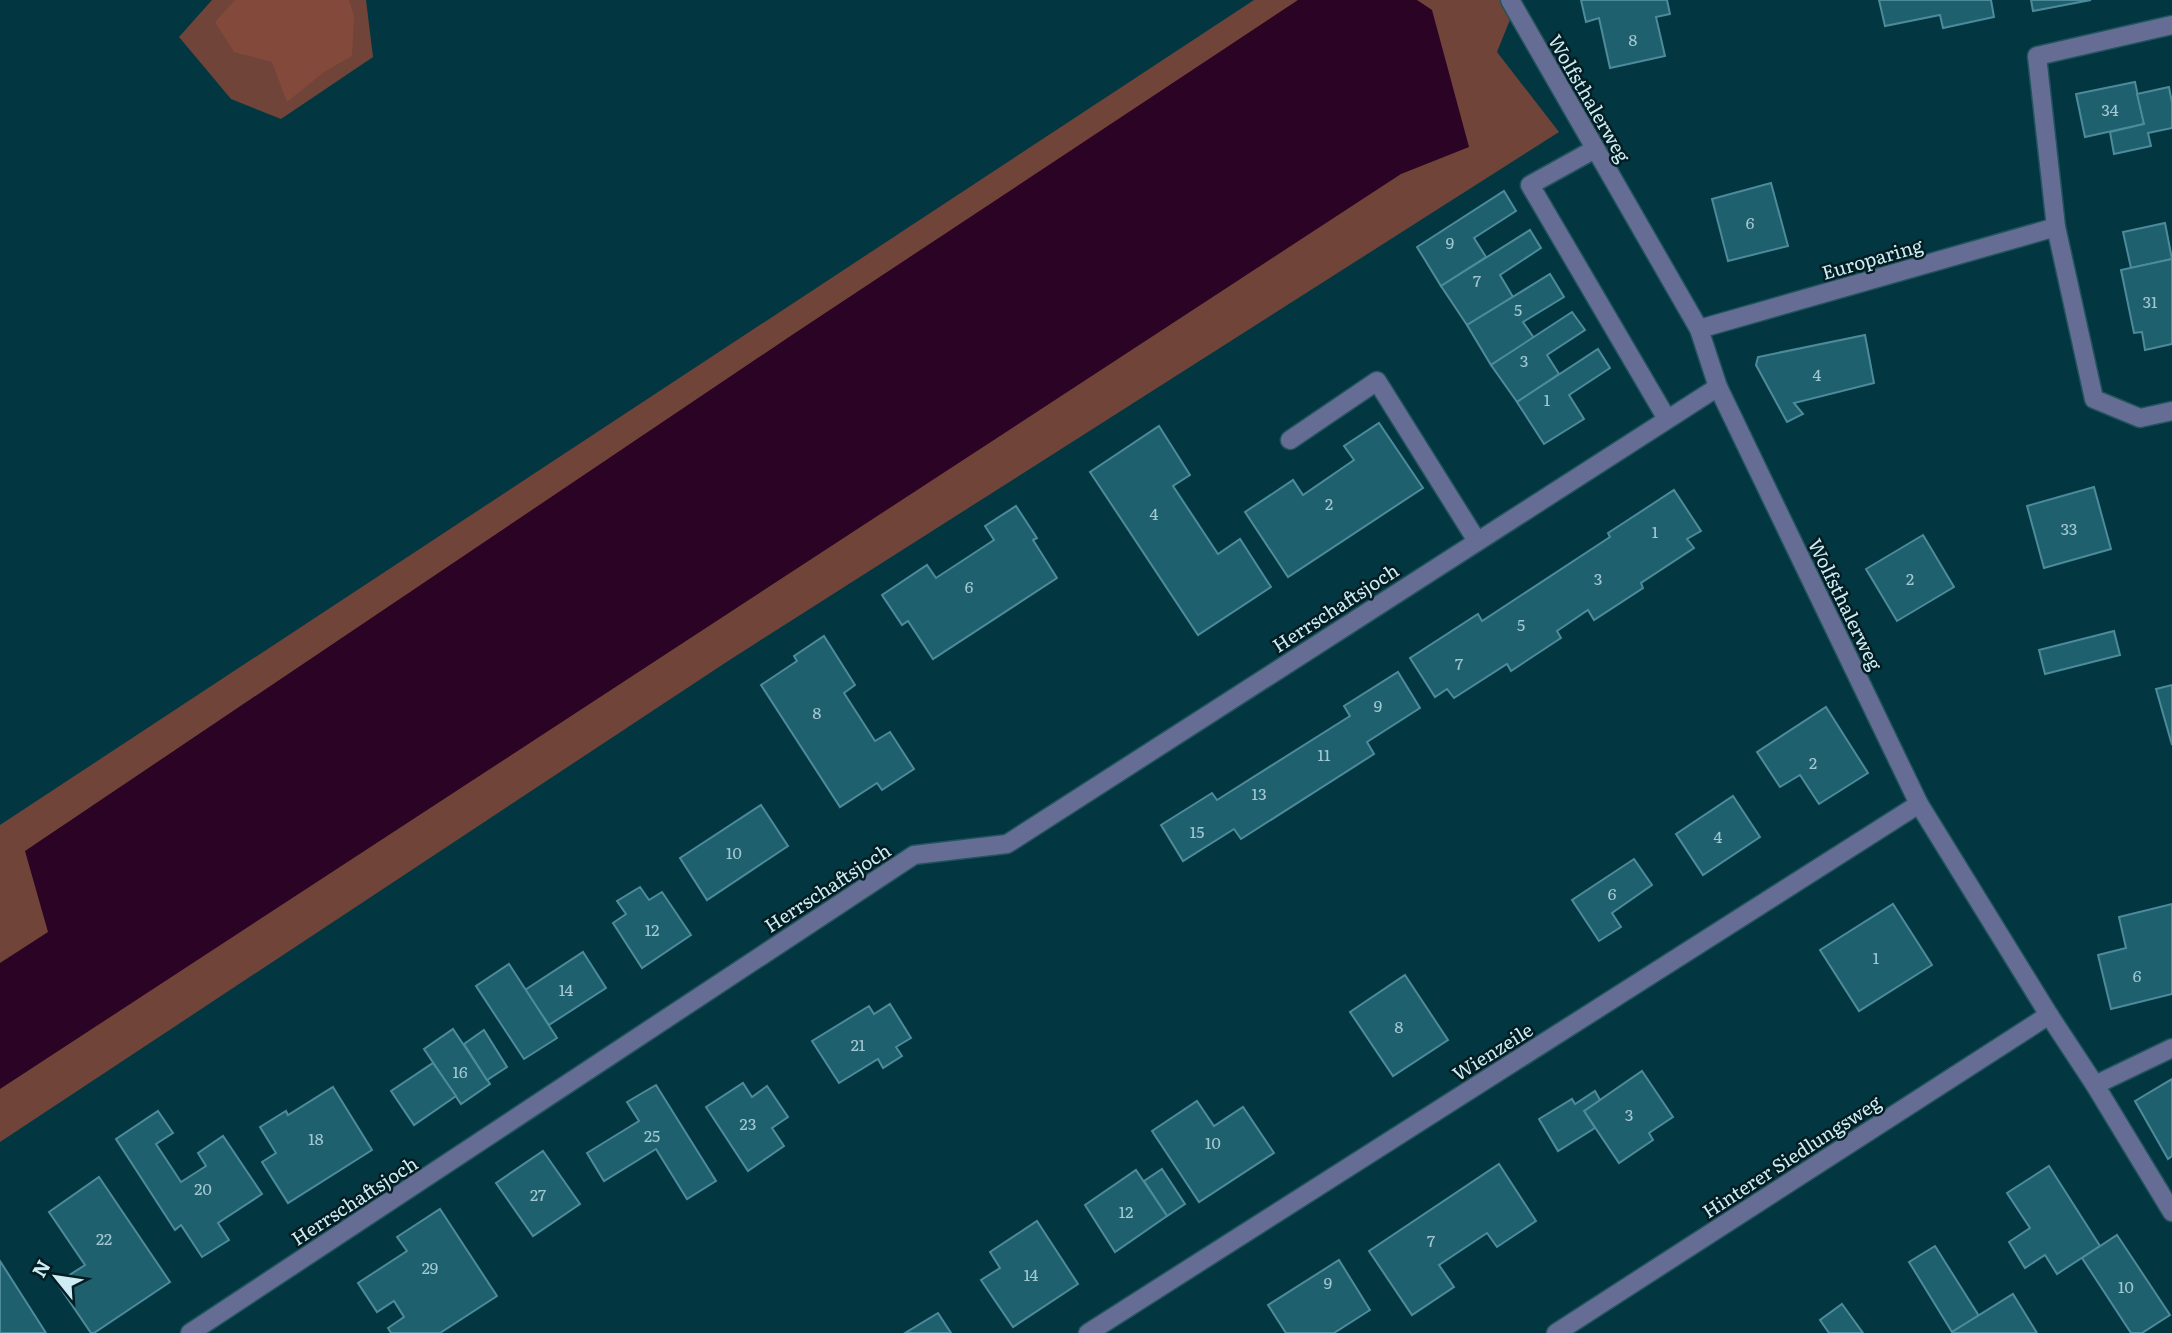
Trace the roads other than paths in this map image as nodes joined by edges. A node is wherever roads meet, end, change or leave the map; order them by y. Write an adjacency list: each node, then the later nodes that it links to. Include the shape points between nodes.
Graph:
1 (1510, 0): 3 (street, Wolfsthalerweg)
2 (2172, 25): 4 (street, via 2037,56)
3 (1595, 149): 5 (street, Wolfsthalerweg); 8 (street, via 1530,185)
4 (2056, 227): 5 (street, Europaring); 7 (street, via 2094,399 2140,418)
5 (1699, 329): 6 (street, Wolfsthalerweg)
6 (1718, 387): 8 (street, Herrschaftsjoch); 11 (street, Wolfsthalerweg)
7 (2172, 411)
8 (1667, 419): 10 (street, Herrschaftsjoch)
9 (1290, 440): 10 (street, via 1377,382)
10 (1476, 541): 16 (street, Herrschaftsjoch, via 1007,844 914,855)
11 (1919, 804): 12 (street, Wolfsthalerweg); 17 (street, Wienzeile)
12 (2049, 1015): 14 (street, Wolfsthalerweg); 18 (street, Hinterer Siedlungsweg)
13 (2172, 1048): 14 (street)
14 (2095, 1084): 15 (street, Wolfsthalerweg)
15 (2172, 1212)
16 (190, 1333)
17 (1088, 1333)
18 (1556, 1333)

